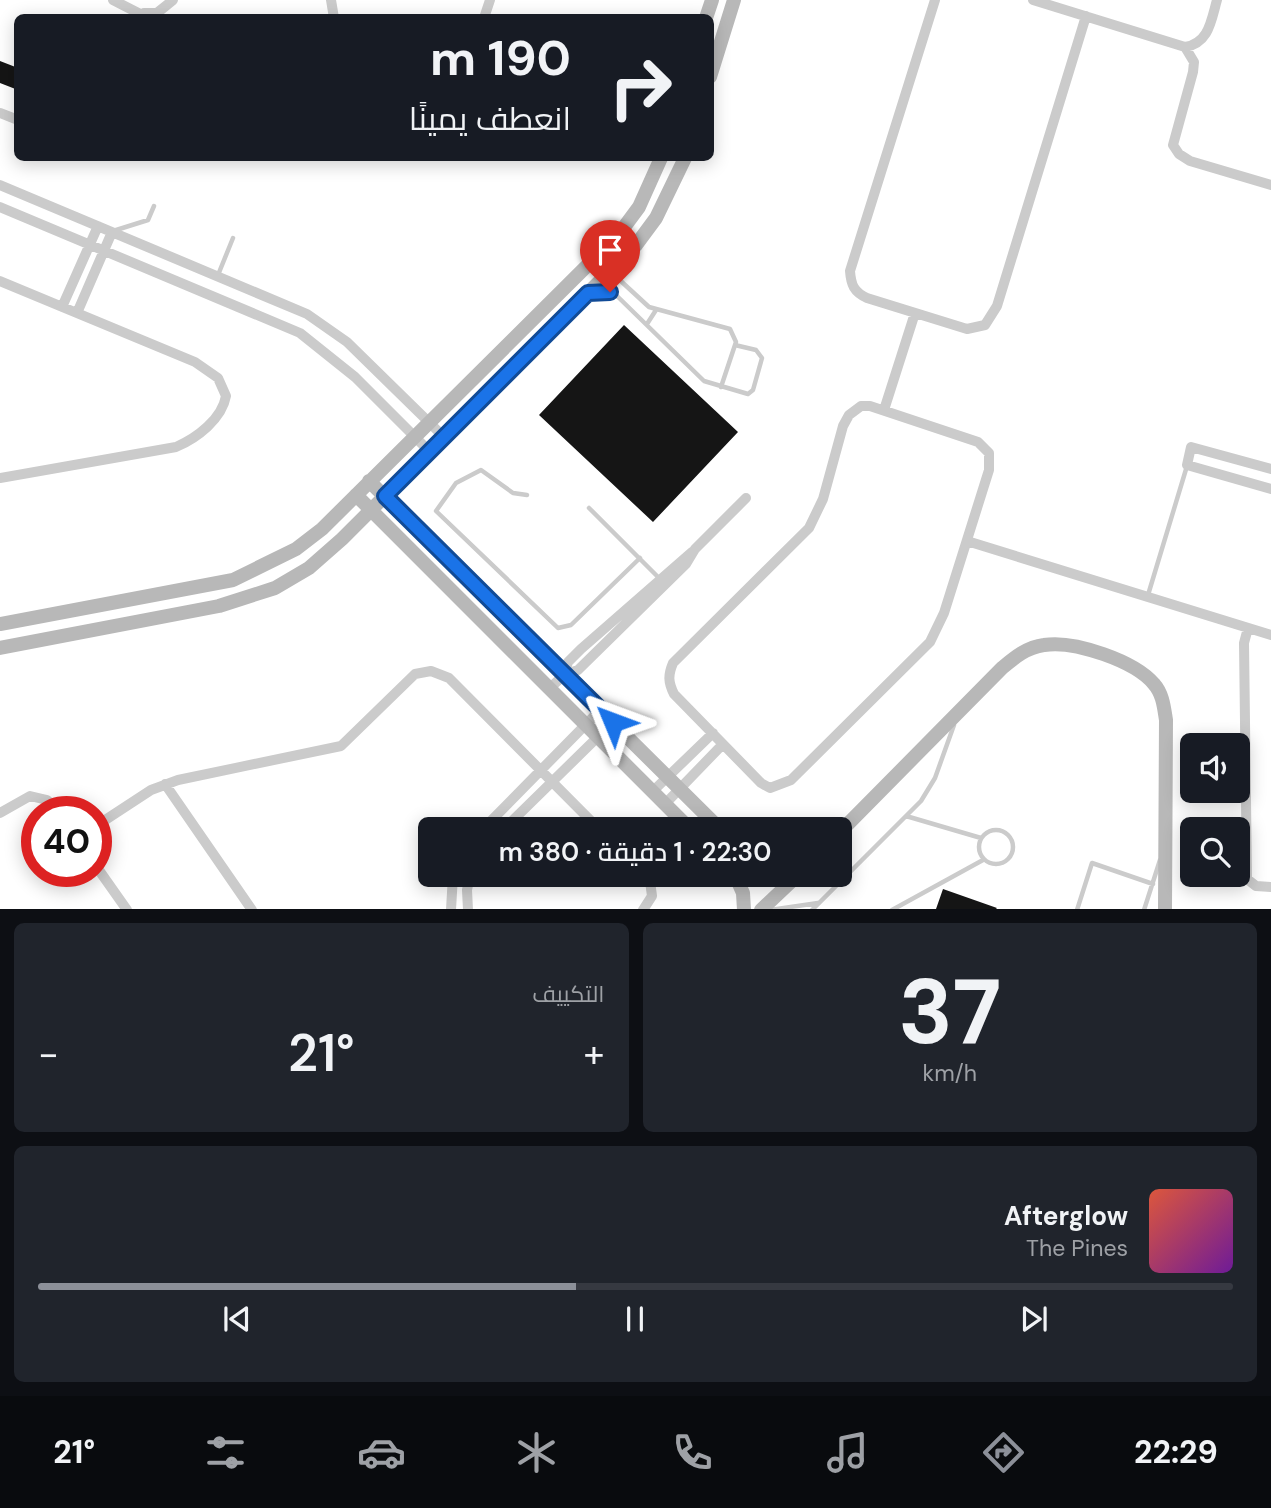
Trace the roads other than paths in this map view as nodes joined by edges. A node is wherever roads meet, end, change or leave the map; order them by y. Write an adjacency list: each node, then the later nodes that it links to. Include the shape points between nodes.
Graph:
1 (113, 0): 7 (street)
2 (173, 0): 8 (street)
3 (734, 0): 11 (street)
4 (935, 0): 30 (street, via 850,271 859,294)
5 (1033, 0): 9 (street)
6 (1217, 0): 10 (street, via 1207,34)
7 (144, 14)
8 (152, 14)
9 (1086, 16): 10 (street); 30 (street, via 993,316 978,328 967,329)
10 (1185, 47): 15 (street, via 1194,62 1173,145 1190,161)
11 (714, 64)
12 (660, 161): 35 (street, via 639,207 619,234)
13 (684, 161): 23 (street, via 656,218)
14 (0, 185): 18 (street)
15 (1271, 185)
16 (154, 205): 19 (lane, via 148,220)
17 (0, 207): 21 (street)
18 (98, 226): 19 (street); 21 (street)
19 (112, 232): 22 (street); 24 (street)
20 (233, 238): 24 (lane)
21 (90, 244): 22 (street); 27 (street)
22 (104, 250): 29 (street); 36 (street, via 300,333 355,377)
23 (610, 271): 26 (street); 28 (lane)
24 (218, 275): 35 (street, via 288,304 326,326)
25 (0, 281): 27 (street)
26 (588, 293): 31 (lane, via 616,295); 37 (street)
27 (62, 307): 29 (street)
28 (656, 310): 31 (lane); 32 (lane, via 723,325 734,332)
29 (77, 313): 41 (street, via 209,370 224,387 225,404 192,440 176,447)
30 (915, 313): 34 (street)
31 (647, 324): 33 (lane, via 704,381)
32 (736, 345): 33 (lane); 33 (lane, via 756,350 762,358 753,390 746,394)
33 (721, 387)
34 (884, 410): 50 (street, via 970,438 989,453 989,470); 64 (street, via 861,406 849,415 823,499 809,528 673,663 668,683 674,694)
35 (428, 421): 36 (street); 37 (street)
36 (414, 436): 38 (street); 42 (street)
37 (444, 437): 38 (street)
38 (430, 452): 46 (street)
39 (1187, 465): 40 (street, via 1191,447); 43 (street); 53 (lane)
40 (1271, 469)
41 (0, 478)
42 (369, 481): 44 (street); 46 (street)
43 (1271, 489)
44 (356, 495): 49 (street); 54 (street, via 296,549 233,580)
45 (527, 495): 51 (lane, via 513,493 481,470 456,483 436,511 558,628 571,625)
46 (385, 496): 49 (street); 58 (street)
47 (746, 498): 52 (street, via 686,564)
48 (589, 508): 51 (lane)
49 (371, 510): 57 (street, via 309,568 275,588 219,606); 59 (street)
50 (967, 541): 53 (street); 66 (street, via 930,642 792,780 770,788)
51 (640, 558): 52 (lane)
52 (662, 581): 58 (street, via 578,670)
53 (1147, 597): 55 (street)
54 (0, 624)
55 (1248, 628): 56 (street); 94 (street, via 1244,643 1247,879 1256,886)
56 (1271, 635)
57 (0, 648)
58 (564, 675): 59 (street); 60 (street)
59 (550, 688): 63 (street)
60 (600, 710): 62 (street); 63 (street)
61 (959, 712): 77 (lane, via 935,778); 83 (street); 85 (street, via 1002,668 1042,645 1068,645 1131,666 1156,686 1163,701)
62 (613, 722): 65 (street); 68 (street)
63 (586, 724): 65 (street); 67 (street)
64 (713, 733): 66 (street); 68 (street)
65 (598, 737): 69 (street); 72 (street)
66 (723, 744): 71 (street)
67 (541, 770): 69 (street); 70 (street, via 450,678 431,671 415,674 341,746); 78 (street)
68 (668, 777): 71 (street); 72 (street)
69 (552, 781): 79 (street); 80 (street)
70 (165, 784): 76 (street); 98 (street)
71 (680, 789): 74 (street); 82 (street)
72 (653, 791): 74 (street)
73 (21, 801): 75 (street)
74 (665, 804): 81 (street)
75 (0, 813)
76 (112, 816)
77 (905, 816): 84 (lane); 95 (lane)
78 (495, 817)
79 (516, 817)
80 (587, 817)
81 (678, 817)
82 (708, 817)
83 (852, 820)
84 (981, 838): 86 (lane); 86 (lane, via 991,831 1003,831 1013,846 1006,862 995,865)
85 (1165, 843): 87 (lane); 96 (street)
86 (984, 860): 106 (lane)
87 (1153, 884): 107 (lane, via 1092,863); 108 (lane)
88 (111, 887): 97 (street)
89 (452, 887): 99 (street)
90 (468, 887): 100 (street)
91 (651, 887): 101 (street, via 652,896)
92 (740, 887): 102 (street)
93 (785, 887): 103 (street)
94 (1271, 887)
95 (819, 903): 104 (lane); 105 (lane)
96 (1166, 907)
97 (126, 909)
98 (252, 909)
99 (451, 909)
100 (468, 909)
101 (643, 909)
102 (744, 909)
103 (761, 909)
104 (770, 909)
105 (812, 909)
106 (892, 909)
107 (1077, 909)
108 (1144, 909)

